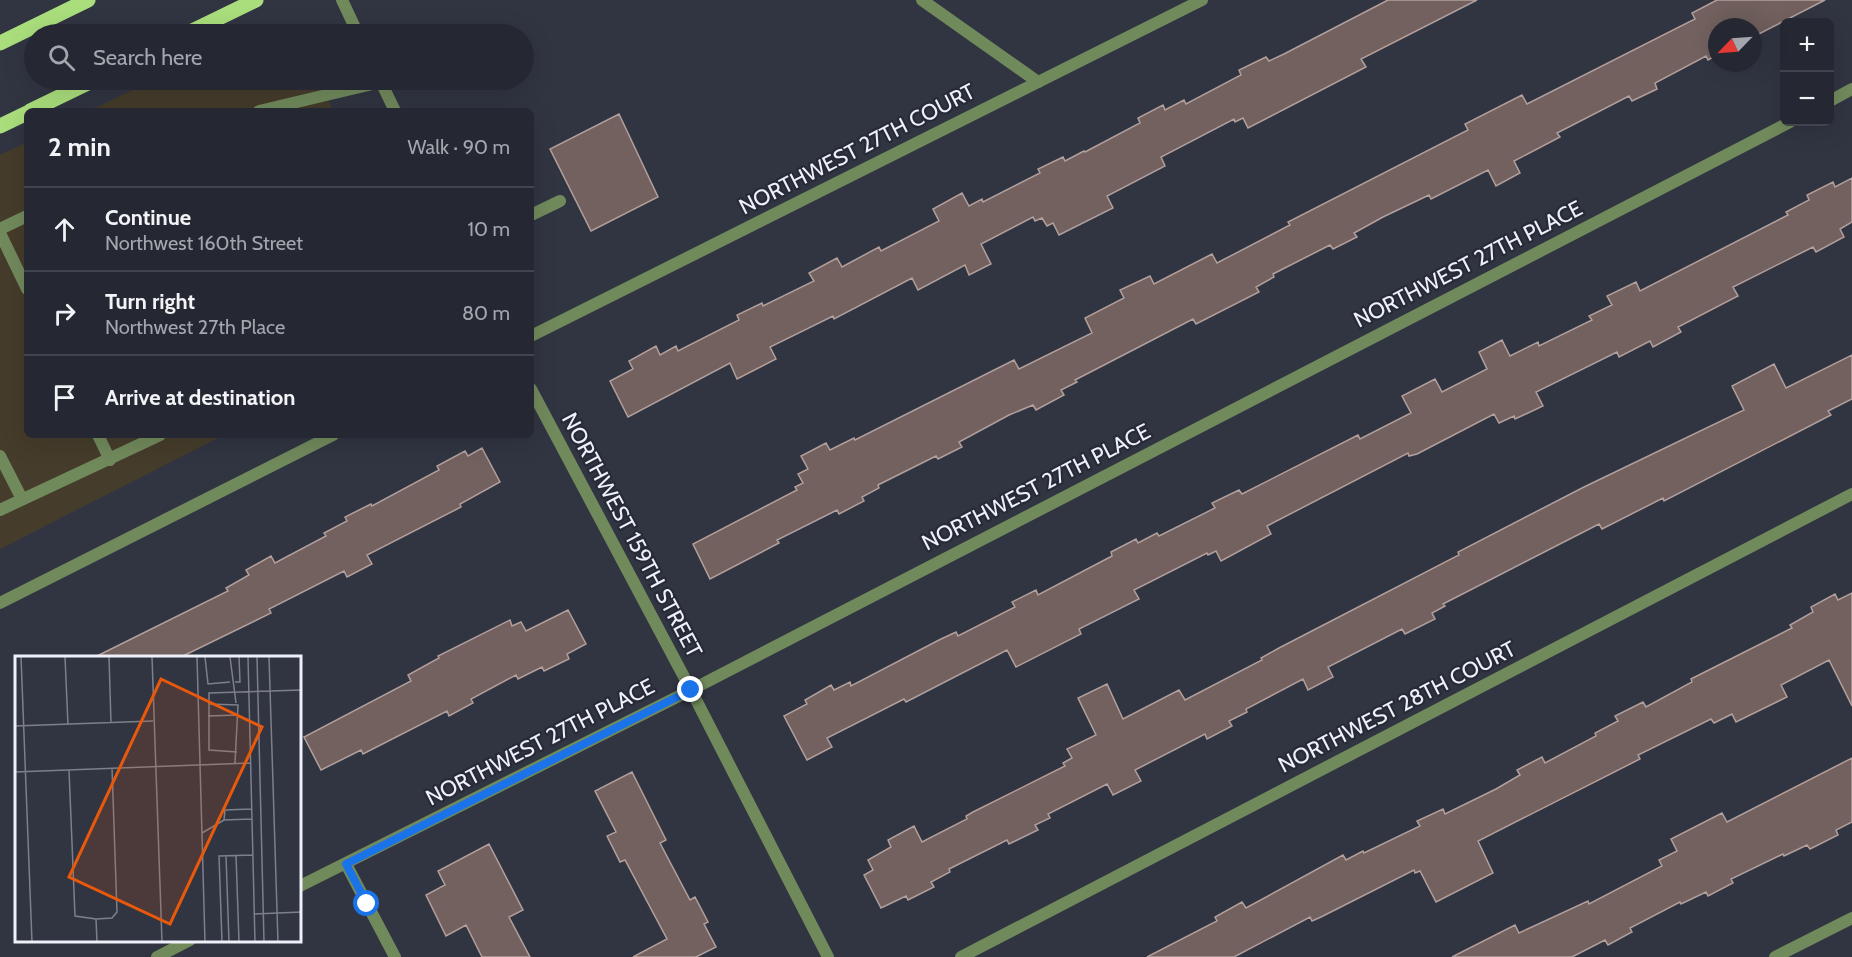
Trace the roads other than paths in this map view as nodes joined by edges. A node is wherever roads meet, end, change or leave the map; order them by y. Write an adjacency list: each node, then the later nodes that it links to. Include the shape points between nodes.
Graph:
1 (88, 0): 6 (main road)
2 (256, 0): 7 (main road)
3 (342, 0): 8 (street)
4 (922, 0): 11 (street)
5 (1202, 0): 11 (street, NORTHWEST 27TH COURT)
6 (39, 24)
7 (207, 24)
8 (353, 24)
9 (24, 31): 10 (main road)
10 (0, 43)
11 (1038, 82): 28 (street, NORTHWEST 27TH COURT)
12 (1852, 89): 16 (street)
13 (74, 90): 17 (main road)
14 (348, 90): 18 (street)
15 (384, 90): 19 (street)
16 (1834, 99)
17 (37, 108)
18 (285, 108)
19 (394, 108)
20 (24, 114): 21 (main road)
21 (0, 126)
22 (1782, 126): 39 (street, NORTHWEST 27TH PLACE)
23 (560, 201): 24 (street)
24 (534, 214)
25 (24, 218): 26 (street)
26 (0, 231): 27 (street)
27 (24, 283)
28 (534, 334)
29 (534, 395): 39 (street, NORTHWEST 159TH STREET)
30 (99, 438): 34 (street)
31 (154, 438): 34 (street)
32 (327, 438): 38 (street)
33 (0, 456): 36 (street)
34 (110, 460): 36 (street)
35 (1852, 494): 47 (street, NORTHWEST 28TH COURT)
36 (22, 499): 37 (street)
37 (0, 510)
38 (0, 603)
39 (691, 690): 40 (street, NORTHWEST 27TH PLACE); 46 (street, NORTHWEST 159TH STREET)
40 (346, 864): 41 (street, NORTHWEST 27TH PLACE); 45 (street)
41 (302, 885)
42 (1852, 918): 48 (street)
43 (186, 942): 44 (street)
44 (157, 957)
45 (395, 957)
46 (828, 957)
47 (961, 957)
48 (1775, 957)

